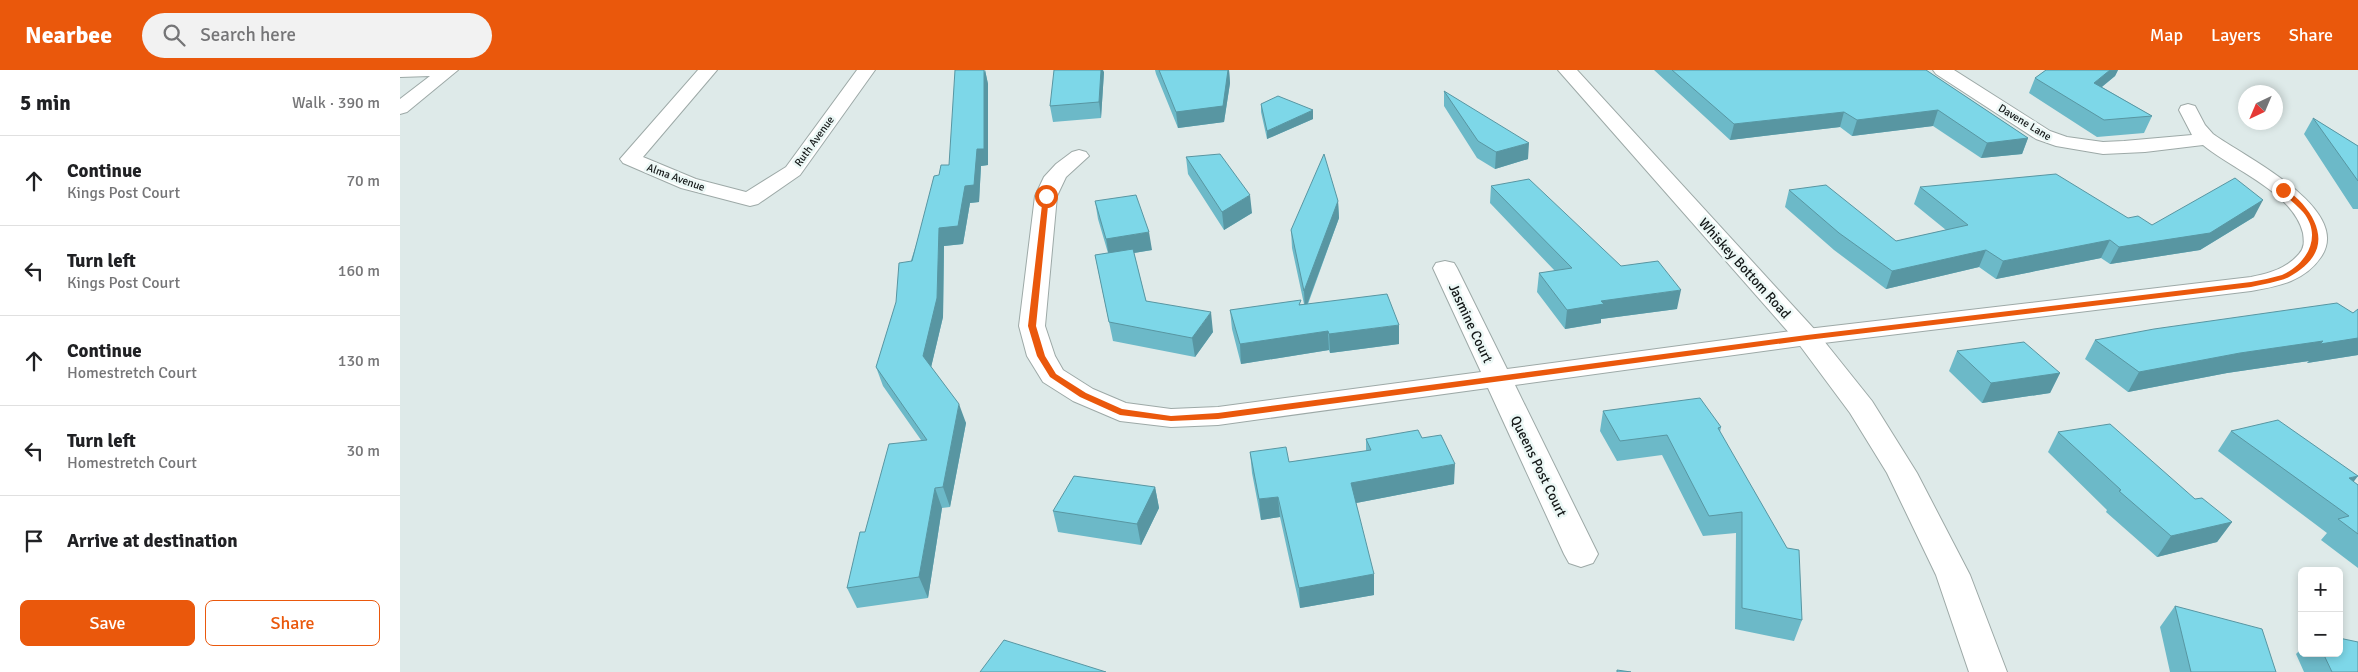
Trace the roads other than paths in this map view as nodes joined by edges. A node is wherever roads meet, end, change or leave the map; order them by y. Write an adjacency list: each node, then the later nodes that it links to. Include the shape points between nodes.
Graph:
1 (442, 70): 7 (street)
2 (449, 70): 8 (street)
3 (708, 70): 12 (street, Alma Avenue, via 630,159 717,192)
4 (866, 70): 12 (street, Ruth Avenue, via 793,171)
5 (1567, 70): 14 (street, Whiskey Bottom Road)
6 (1942, 70): 10 (street, Davene Lane, via 2058,141 2103,149)
7 (400, 72)
8 (400, 108)
9 (2188, 110): 10 (street, via 2193,124)
10 (2207, 139): 14 (street, via 2283,190 2307,212 2315,230 2316,247 2304,262 2285,276 2251,284)
11 (1079, 156): 15 (street, via 1062,167 1046,196 1032,326 1041,356 1053,376 1083,395 1120,412 1171,418 1218,416)
12 (750, 199)
13 (1445, 268): 15 (street, Jasmine Court)
14 (1807, 337): 15 (street); 17 (street, Whiskey Bottom Road, via 1862,408 1902,474 1953,575)
15 (1496, 378): 16 (street, Queens Post Court)
16 (1581, 554)
17 (1988, 672)

